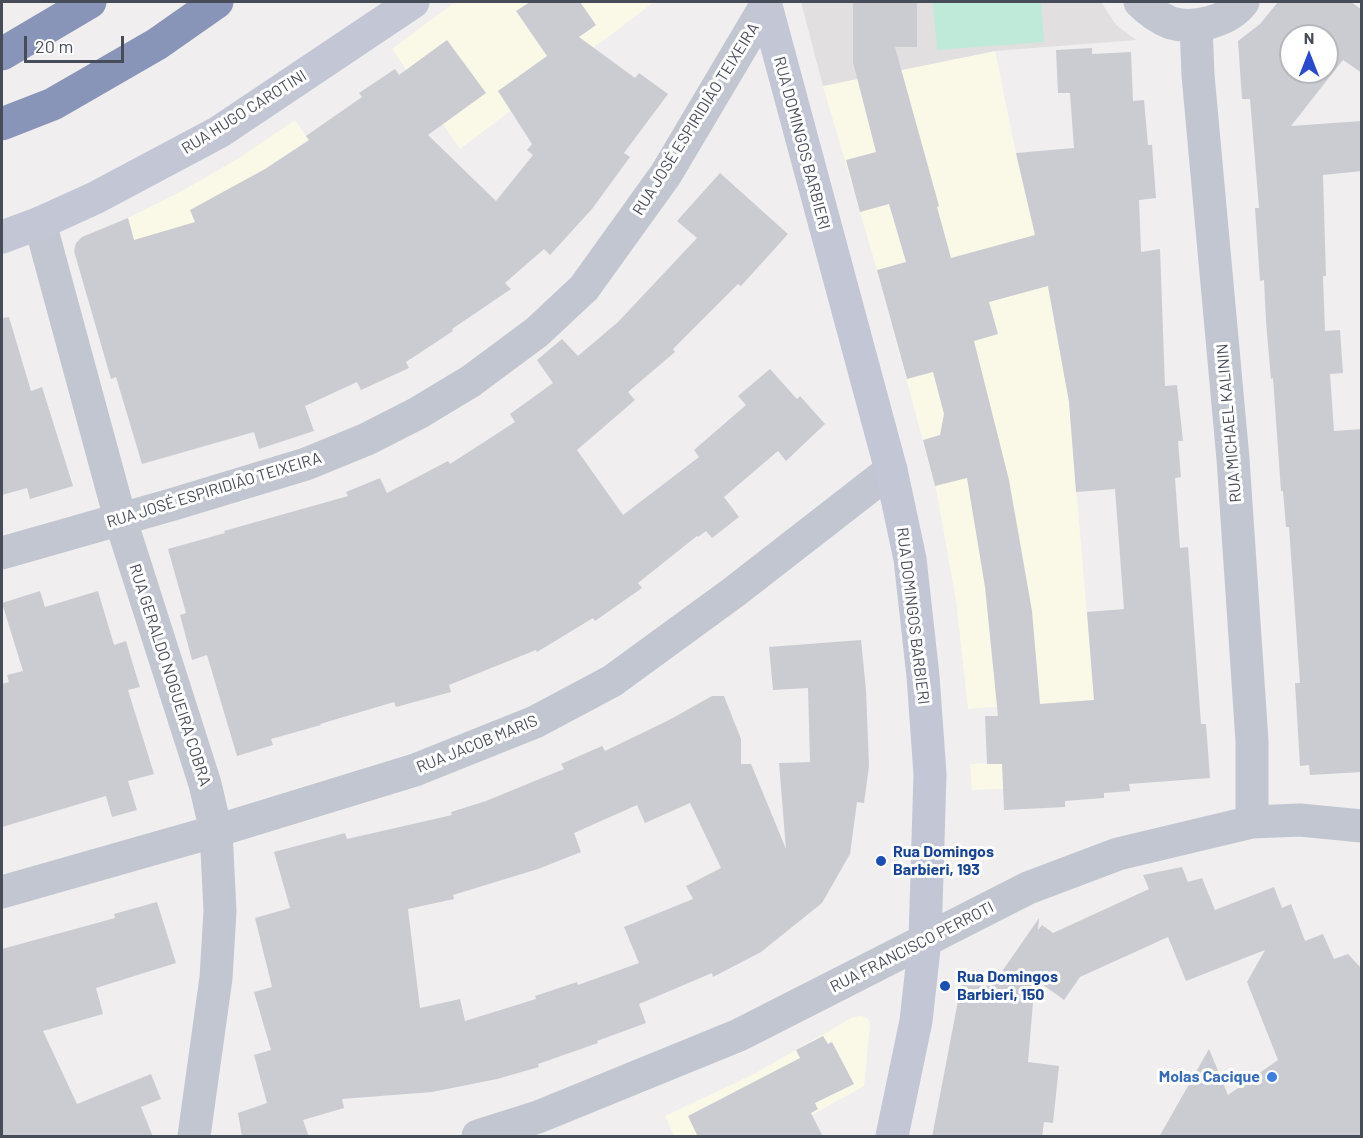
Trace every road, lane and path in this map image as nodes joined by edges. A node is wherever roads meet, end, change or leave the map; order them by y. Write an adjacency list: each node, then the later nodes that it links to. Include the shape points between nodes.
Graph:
1 (90, 2): 8 (highway)
2 (218, 2): 9 (highway, via 157,44 62,98)
3 (413, 2): 10 (main road, RUA HUGO CAROTINI, via 219,132)
4 (1140, 2): 7 (street, via 1172,23)
5 (1244, 2): 7 (street, via 1219,20)
6 (765, 4): 12 (main road, RUA DOMINGOS BARBIERI); 13 (street, RUA JOSÉ ESPIRIDIÃO TEIXEIRA, via 666,174 584,288 537,332 471,381 368,439 306,464)
7 (1196, 25): 15 (street, RUA MICHAEL KALININ, via 1234,470 1252,741)
8 (2, 54)
9 (2, 124)
10 (40, 223): 11 (main road, RUA HUGO CAROTINI); 13 (street, RUA GERALDO NOGUEIRA COBRA)
11 (2, 237)
12 (891, 470): 17 (street, RUA JACOB MARIS, via 612,681 544,717 415,770); 19 (main road, RUA DOMINGOS BARBIERI, via 910,560 923,676 930,774)
13 (120, 518): 14 (street, RUA JOSÉ ESPIRIDIÃO TEIXEIRA); 17 (street, RUA GERALDO NOGUEIRA COBRA, via 205,784)
14 (2, 553)
15 (1252, 822): 16 (street, RUA FRANCISCO PERROTI, via 1300,820); 19 (street, RUA FRANCISCO PERROTI, via 1118,854 1028,888)
16 (1362, 826)
17 (216, 831): 18 (street, RUA JACOB MARIS); 20 (street, RUA GERALDO NOGUEIRA COBRA, via 220,910 216,978)
18 (2, 892)
19 (925, 940): 21 (street, RUA FRANCISCO PERROTI, via 739,1035 538,1117); 22 (main road, RUA DOMINGOS BARBIERI, via 916,1021)
20 (194, 1137)
21 (478, 1137)
22 (892, 1137)

